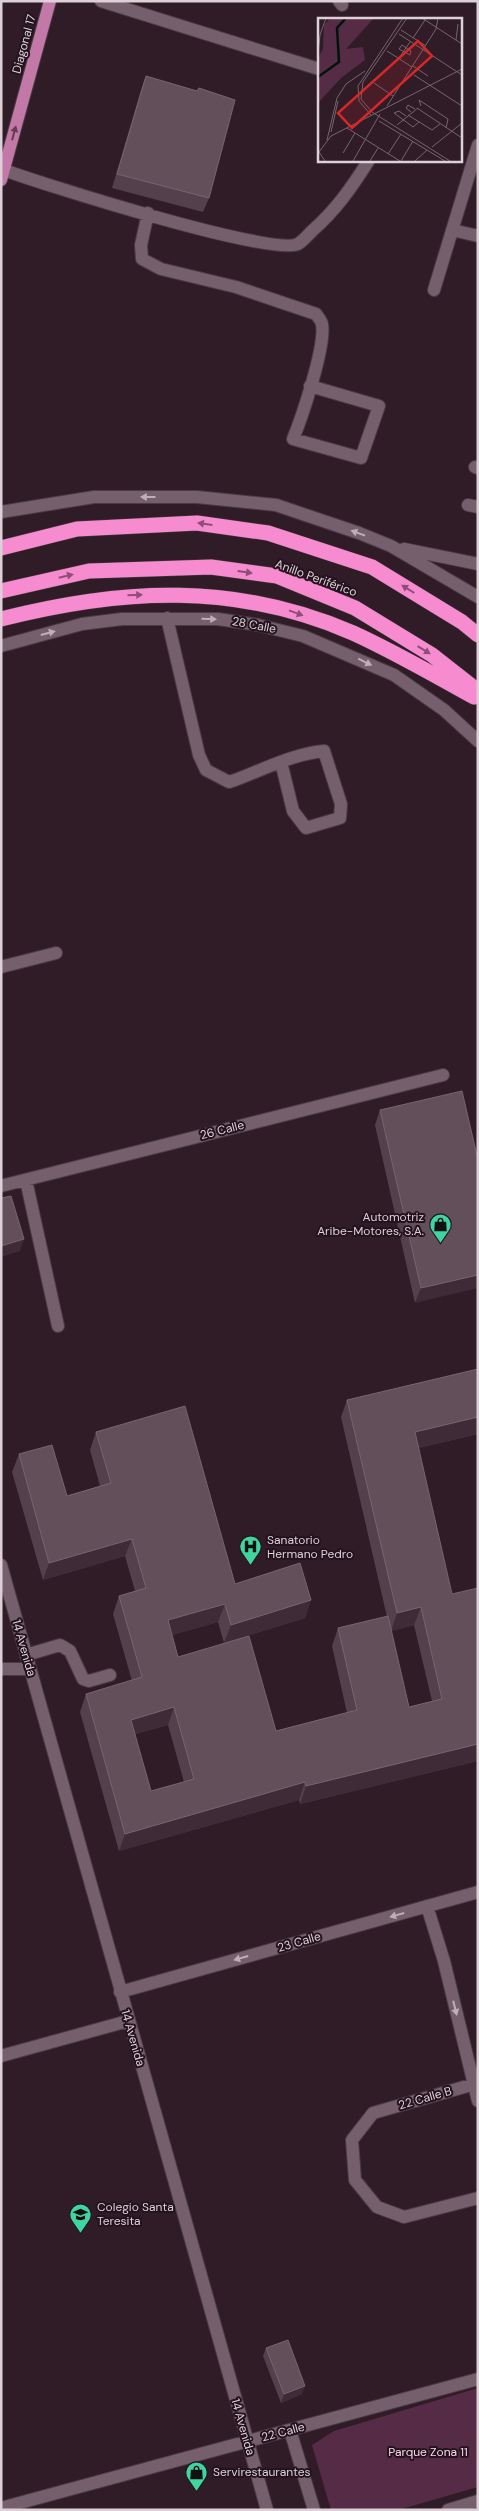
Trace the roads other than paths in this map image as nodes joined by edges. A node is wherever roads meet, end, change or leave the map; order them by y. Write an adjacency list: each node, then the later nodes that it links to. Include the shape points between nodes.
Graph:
1 (50, 1): 6 (main road, Diagonal 17, one-way to 1)
2 (101, 1): 3 (street)
3 (318, 70)
4 (478, 145): 8 (street)
5 (369, 161): 7 (street, via 344,199 298,244 276,246 210,232)
6 (3, 175): 7 (street)
7 (148, 213): 11 (street, via 141,244 142,260 160,269 236,287 316,314 322,323 322,337)
8 (452, 230): 9 (street); 10 (street)
9 (478, 236)
10 (434, 290)
11 (310, 386): 11 (street, via 294,439 361,458 379,406)
12 (1, 512): 13 (street, one-way to 12, via 276,505 197,497 94,498)
13 (391, 546): 15 (street); 17 (street)
14 (1, 548): 20 (highway, one-way to 14, via 372,567 268,533 197,523 77,529)
15 (478, 564)
16 (1, 591): 22 (highway, Anillo Periférico, one-way to 22, via 89,571 211,567 277,576 356,608 432,655)
17 (478, 597)
18 (167, 618): 21 (street, 28 Calle, one-way to 18, via 82,624); 24 (street, 28 Calle, one-way to 24, via 218,618 303,636 394,675 444,710); 25 (street, via 199,754 206,770 229,782)
19 (1, 619): 23 (highway, one-way to 23, via 126,595 181,594 233,599 286,609 353,633)
20 (478, 635)
21 (1, 646)
22 (478, 691)
23 (478, 699)
24 (478, 741)
25 (281, 762): 25 (street, via 324,751 342,804 340,818 306,828 293,811)
26 (56, 953): 27 (street)
27 (1, 968)
28 (443, 1075): 29 (street, 26 Calle)
29 (26, 1180): 30 (street, 26 Calle); 31 (street)
30 (1, 1186)
31 (58, 1326)
32 (1, 1565): 33 (street, 14 Avenida)
33 (26, 1655): 35 (street, 14 Avenida); 36 (street, via 60,1645 70,1651 83,1679 89,1681)
34 (1, 1668): 35 (street)
35 (30, 1669): 39 (street, 14 Avenida)
36 (110, 1675)
37 (477, 1896): 38 (street, 23 Calle)
38 (427, 1906): 39 (street, 23 Calle, one-way to 39); 42 (street, one-way to 42)
39 (120, 1992): 40 (street, 14 Avenida)
40 (128, 2021): 41 (street); 47 (street, 14 Avenida)
41 (1, 2056)
42 (476, 2084): 43 (street); 44 (street, 22 Calle B, via 373,2113 352,2140 355,2180 377,2207 404,2217)
43 (478, 2101)
44 (478, 2198)
45 (478, 2379): 46 (street, 22 Calle)
46 (290, 2430): 47 (street, 22 Calle); 51 (street)
47 (247, 2441): 49 (street, 22 Calle); 50 (street, 14 Avenida)
48 (478, 2502): 52 (street)
49 (1, 2508)
50 (267, 2510)
51 (314, 2510)
52 (448, 2510)

